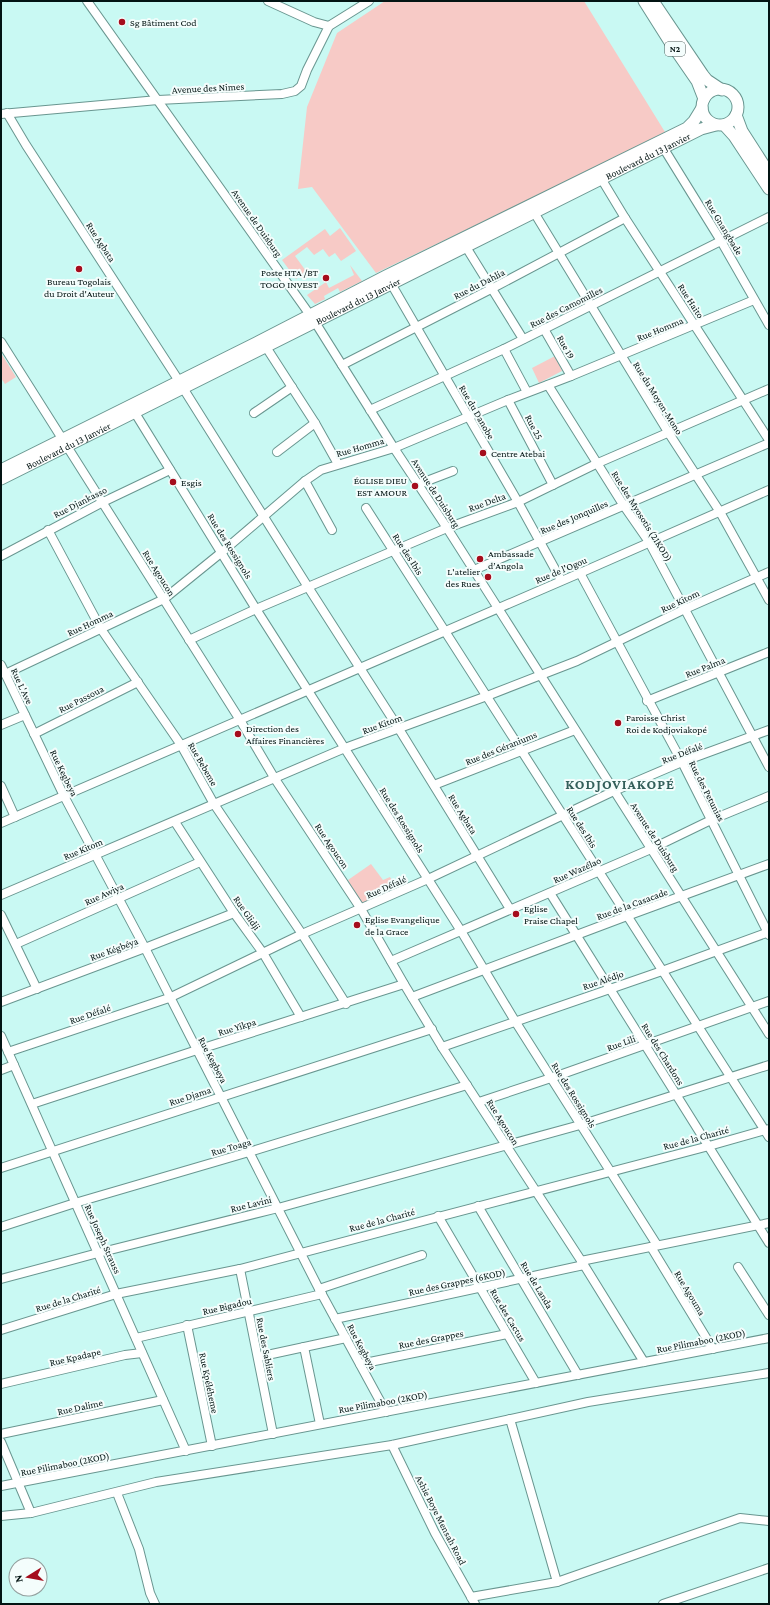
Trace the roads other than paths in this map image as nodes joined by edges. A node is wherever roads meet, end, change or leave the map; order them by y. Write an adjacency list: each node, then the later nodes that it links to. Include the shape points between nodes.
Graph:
1 (87, 1): 8 (street, Avenue de Duisburg)
2 (268, 1): 6 (street)
3 (369, 1): 6 (street)
4 (644, 1): 9 (highway, N2, via 697,81)
5 (653, 1): 7 (highway, N2, via 703,75)
6 (329, 26): 8 (street, Avenue des Nimes, via 301,86 295,92)
7 (722, 90): 9 (highway, via 711,92); 11 (highway, via 730,93 736,101)
8 (158, 100): 10 (street, Avenue des Nimes); 28 (street, Avenue de Duisburg)
9 (703, 103): 12 (highway, via 703,112 708,120); 13 (highway, Boulevard du 13 Janvier, via 694,121)
10 (4, 113): 41 (street, Rue Agbata)
11 (736, 115): 12 (highway, via 731,121); 14 (highway, via 742,131)
12 (720, 125): 13 (highway, Boulevard du 13 Janvier, via 701,129); 16 (highway, via 734,136)
13 (662, 145): 15 (highway, Boulevard du 13 Janvier); 20 (street, Rue Gnangbade)
14 (769, 173)
15 (600, 176): 17 (highway, Boulevard du 13 Janvier); 19 (street, Rue Haito)
16 (769, 189)
17 (532, 210): 21 (highway, Boulevard du 13 Janvier); 22 (street, Rue du Moyen-Mono); 24 (highway, Boulevard du 13 Janvier)
18 (769, 217): 20 (street, Rue des Camomilles)
19 (625, 218): 22 (street, Rue du Dahlia); 23 (street, Rue Haito)
20 (721, 241): 23 (street, Rue des Camomilles); 26 (street, Rue Gnangbade)
21 (466, 247): 24 (highway, Boulevard du 13 Janvier); 25 (street)
22 (559, 252): 25 (street, Rue du Dahlia); 27 (street, Rue du Moyen-Mono)
23 (660, 272): 27 (street, Rue des Camomilles); 30 (street, Rue Haito)
24 (389, 280): 28 (highway, Boulevard du 13 Janvier); 31 (street, Rue du Danobe)
25 (491, 289): 31 (street, Rue du Dahlia); 33 (street)
26 (754, 300): 29 (street, Rue Gnangbade); 30 (street, Rue Homma)
27 (590, 306): 32 (street, Rue des Camomilles); 37 (street, Rue du Moyen-Mono)
28 (313, 319): 35 (highway, Boulevard du 13 Janvier); 38 (street, Avenue de Duisburg); 41 (highway, Boulevard du 13 Janvier)
29 (769, 325)
30 (695, 326): 37 (street, Rue Homma); 47 (street, Rue Haito)
31 (416, 327): 38 (street, Rue du Dahlia); 39 (street, Rue du Danobe)
32 (544, 329): 33 (street, Rue des Camomilles); 40 (street, Rue 19)
33 (523, 339): 36 (street, Rue des Camomilles)
34 (1, 342): 55 (street, Rue Agoucon)
35 (266, 347): 41 (highway, Boulevard du 13 Janvier); 43 (street)
36 (504, 349): 39 (street, Rue des Camomilles); 45 (street)
37 (620, 355): 40 (street, Rue Homma); 53 (street, Rue du Moyen-Mono)
38 (342, 365): 49 (street, Avenue de Duisburg)
39 (444, 375): 49 (street, Rue des Camomilles); 51 (street, Rue du Danobe)
40 (571, 376): 42 (street, Rue Homma)
41 (181, 384): 48 (highway, Boulevard du 13 Janvier); 74 (street, Rue Agbata)
42 (548, 385): 45 (street, Rue Homma); 58 (street, Rue des Myosotis (21KOD))
43 (292, 387): 50 (street); 52 (street)
44 (769, 389): 47 (street, Rue Delta)
45 (527, 392): 46 (street, Rue Homma)
46 (508, 400): 51 (street, Rue Homma); 67 (street, Rue 25)
47 (744, 400): 53 (street, Rue Delta); 54 (street, Rue Haito)
48 (133, 409): 55 (highway, Boulevard du 13 Janvier); 61 (street, Rue des Rossignols)
49 (370, 410): 56 (street, Avenue de Duisburg)
50 (254, 413)
51 (467, 416): 56 (street, Rue Homma); 70 (street, Rue du Danobe)
52 (315, 423): 57 (street); 59 (street)
53 (668, 432): 58 (street, Rue Delta); 63 (street, Rue du Moyen-Mono)
54 (769, 442): 63 (street, Rue des Jonquilles)
55 (64, 443): 60 (highway, Boulevard du 13 Janvier); 64 (highway, Boulevard du 13 Janvier); 69 (street, Rue Agoucon)
56 (394, 448): 59 (street, Rue Homma); 66 (street, Avenue de Duisburg)
57 (277, 452)
58 (598, 462): 67 (street, Rue Delta); 71 (street, Rue des Myosotis (21KOD))
59 (338, 464): 65 (street, Rue Homma, via 321,470)
60 (1, 470)
61 (170, 470): 69 (street, Rue Djankasso); 81 (street, Rue des Rossignols)
62 (453, 471): 66 (street)
63 (696, 476): 71 (street, Rue des Jonquilles); 73 (street, Rue du Moyen-Mono)
64 (1, 479)
65 (305, 481): 74 (street, Rue Homma); 77 (street)
66 (419, 484): 75 (street, Avenue de Duisburg)
67 (554, 484): 70 (street, Rue Delta)
68 (769, 490): 73 (street, Rue de l'Ogou)
69 (103, 502): 76 (street, Rue Djankasso); 89 (street, Rue Agoucon)
70 (518, 502): 75 (street, Rue Delta); 78 (street, Rue du Danobe)
71 (624, 506): 78 (street, Rue des Jonquilles); 79 (street, Rue des Myosotis (21KOD))
72 (366, 508): 80 (street, Rue des Ibis)
73 (720, 512): 79 (street, Rue de l'Ogou); 86 (street, Rue du Moyen-Mono)
74 (264, 515): 81 (street, Rue Homma); 88 (street, Rue Agbata)
75 (447, 528): 80 (street, Rue Delta); 83 (street, Avenue de Duisburg)
76 (48, 530): 82 (street, Rue Djankasso); 94 (street, Rue Bebeme)
77 (332, 530)
78 (540, 542): 83 (street, Rue des Jonquilles); 87 (street, Rue du Danobe)
79 (649, 542): 85 (street, Rue de l'Ogou); 93 (street, Rue des Myosotis (21KOD))
80 (393, 551): 88 (street, Rue Delta); 95 (street, Rue des Ibis)
81 (222, 552): 89 (street, Rue Homma); 92 (street, Rue des Rossignols)
82 (1, 556)
83 (474, 570): 91 (street, Avenue de Duisburg)
84 (769, 572): 86 (street, Rue Kitom)
85 (580, 574): 87 (street, Rue de l'Ogou); 97 (street, Rue des Petunias)
86 (757, 577): 90 (street, Rue du Moyen-Mono); 93 (street, Rue Kitom)
87 (561, 580): 91 (street, Rue de l'Ogou)
88 (308, 587): 92 (street, Rue Delta); 100 (street, Rue Agbata)
89 (164, 599): 94 (street, Rue Homma); 96 (street, Rue Agoucon)
90 (769, 600)
91 (498, 608): 95 (street, Rue de l'Ogou); 103 (street, Avenue de Duisburg)
92 (256, 609): 96 (street, Rue Delta); 105 (street, Rue des Rossignols)
93 (685, 609): 97 (street, Rue Kitom); 101 (street, Rue des Myosotis (21KOD))
94 (101, 629): 102 (street, Rue Homma); 104 (street, Rue Bebeme)
95 (445, 631): 100 (street, Rue de l'Ogou); 106 (street, Rue des Ibis)
96 (189, 640): 109 (street, Rue Agoucon)
97 (616, 643): 103 (street, Rue Kitom); 107 (street, Rue des Petunias)
98 (769, 652): 101 (street, Rue Palma)
99 (1, 665): 102 (street, Rue L'Ave)
100 (360, 667): 105 (street); 111 (street, Rue Agbata)
101 (719, 672): 107 (street, Rue Palma); 115 (street, Rue des Myosotis (21KOD))
102 (5, 674): 108 (street, Rue L'Ave)
103 (540, 675): 106 (street, Rue Kitom); 112 (street, Avenue de Duisburg)
104 (138, 682): 114 (street, Rue Passoua); 116 (street, Rue Bebeme)
105 (309, 690): 109 (street); 117 (street, Rue des Rossignols)
106 (487, 696): 111 (street, Rue Kitom); 118 (street, Rue des Ibis)
107 (647, 700): 119 (street, Rue des Petunias)
108 (25, 715): 110 (street); 114 (street, Rue Kegbeya)
109 (240, 720): 116 (street); 121 (street, Rue Agoucon)
110 (1, 726)
111 (399, 729): 117 (street, Rue Kitom); 122 (street, Rue Agbata)
112 (575, 730): 118 (street, Rue des Géraniums); 124 (street, Avenue de Duisburg)
113 (769, 730): 115 (street, Rue Défalé)
114 (34, 734): 125 (street, Rue Kegbeya)
115 (754, 737): 119 (street, Rue Défalé); 120 (street, Rue des Myosotis (21KOD))
116 (181, 745): 125 (street); 127 (street, Rue Bebeme)
117 (345, 748): 121 (street, Rue Kitom); 140 (street, Rue des Rossignols)
118 (521, 750): 122 (street, Rue des Géraniums); 128 (street, Rue des Ibis)
119 (682, 762): 124 (street, Rue Défalé); 130 (street, Rue des Petunias)
120 (769, 767)
121 (275, 779): 127 (street, Rue Kitom); 145 (street, Rue Agoucon)
122 (434, 785): 135 (street, Rue Agbata)
123 (1, 786): 129 (street)
124 (614, 791): 128 (street, Rue Défalé); 133 (street, Avenue de Duisburg)
125 (64, 796): 129 (street); 134 (street, Rue Kegbeya)
126 (769, 796): 130 (street, Rue Wazélao)
127 (214, 804): 131 (street, Rue Kitom); 152 (street, Rue Bebeme)
128 (563, 816): 135 (street, Rue Défalé); 138 (street, Rue des Ibis)
129 (15, 817): 132 (street)
130 (711, 820): 133 (street, Rue Wazélao); 139 (street, Rue des Petunias)
131 (174, 822): 134 (street, Rue Kitom); 136 (street, Rue Glidji)
132 (1, 823)
133 (651, 849): 138 (street, Rue Wazélao); 143 (street, Avenue de Duisburg)
134 (95, 855): 142 (street, Rue Kitom); 144 (street, Rue Kegbeya)
135 (477, 856): 140 (street, Rue Défalé); 146 (street, Rue Agbata)
136 (200, 862): 144 (street, Rue Awiya); 147 (street, Rue Glidji)
137 (769, 864): 139 (street, Rue de la Casacade)
138 (599, 871): 141 (street, Rue Wazélao); 149 (street, Rue des Ibis)
139 (738, 875): 143 (street, Rue de la Casacade); 151 (street, Rue des Petunias)
140 (428, 879): 145 (street, Rue Défalé); 150 (street, Rue des Rossignols)
141 (550, 893): 146 (street, Rue Wazélao); 153 (street, Rue des Chardons)
142 (1, 895)
143 (683, 896): 149 (street, Rue de la Casacade); 156 (street, Avenue de Duisburg)
144 (118, 899): 154 (street, Rue Awiya); 155 (street, Rue Kegbeya)
145 (361, 909): 152 (street, Rue Défalé); 158 (street, Rue Agoucon)
146 (510, 909): 150 (street, Rue Wazélao)
147 (234, 913): 155 (street, Rue Kégbéya); 157 (street, Rue Glidji)
148 (1, 915): 154 (street)
149 (627, 916): 153 (street, Rue de la Casacade); 160 (street, Rue des Ibis)
150 (461, 931): 158 (street, Rue Wazélao); 159 (street, Rue des Rossignols)
151 (768, 933): 156 (street, Rue Alédjo)
152 (302, 934): 157 (street, Rue Défalé); 168 (street, Rue Bebeme)
153 (576, 936): 159 (street, Rue de la Casacade); 162 (street, Rue des Chardons)
154 (16, 944): 163 (street)
155 (145, 948): 163 (street, Rue Kégbéya); 165 (street, Rue Kegbeya)
156 (716, 951): 160 (street, Rue Alédjo); 169 (street, Avenue de Duisburg)
157 (263, 953): 165 (street, Rue Défalé); 170 (street, Rue Glidji)
158 (391, 961): 161 (street, Rue Agoucon)
159 (484, 970): 164 (street, Rue de la Casacade); 171 (street, Rue des Rossignols)
160 (662, 971): 162 (street, Rue Alédjo); 172 (street, Rue des Ibis)
161 (404, 984): 164 (street, Rue Agoucon); 168 (street, Rue Yikpa)
162 (609, 988): 171 (street, Rue Alédjo); 176 (street, Rue des Chardons)
163 (37, 989): 167 (street, Rue Kégbéya)
164 (412, 997): 173 (street, Rue Agoucon)
165 (169, 998): 178 (street, Rue Kegbeya); 179 (street, Rue Défalé)
166 (769, 1001): 169 (street, Rue Lili)
167 (1, 1002)
168 (346, 1004): 170 (street, Rue Yikpa)
169 (752, 1007): 172 (street, Rue Lili); 174 (street, Avenue de Duisburg)
170 (301, 1017): 178 (street, Rue Yikpa)
171 (515, 1021): 177 (street, Rue Alédjo); 183 (street, Rue des Rossignols)
172 (698, 1026): 176 (street, Rue Lili); 184 (street, Rue des Ibis)
173 (432, 1029): 177 (street, Rue Agoucon); 187 (street, Rue Djama)
174 (769, 1034)
175 (1, 1036): 179 (street, Rue Joseph Strauss)
176 (645, 1045): 183 (street, Rue Lili); 186 (street, Rue des Chardons)
177 (442, 1047): 185 (street, Rue Agoucon)
178 (197, 1050): 187 (street, Rue Kegbeya); 189 (street, Rue Yikpa)
179 (8, 1052): 180 (street, Rue Joseph Strauss)
180 (14, 1065): 182 (street); 189 (street, Rue Joseph Strauss)
181 (769, 1065): 184 (street, Rue Lavini)
182 (1, 1070)
183 (551, 1078): 188 (street, Rue Lili); 190 (street, Rue des Rossignols)
184 (731, 1078): 186 (street, Rue Lavini); 191 (street, Rue des Ibis)
185 (467, 1085): 188 (street, Rue Agoucon); 195 (street, Rue Toaga)
186 (677, 1094): 190 (street, Rue Lavini); 193 (street, Rue des Chardons)
187 (221, 1097): 194 (street, Rue Djama); 195 (street, Rue Kegbeya)
188 (479, 1102): 192 (street, Rue Agoucon)
189 (32, 1104): 194 (street, Rue Joseph Strauss)
190 (580, 1125): 192 (street, Rue Lavini); 197 (street, Rue des Rossignols)
191 (767, 1132): 193 (street, Rue de la Charité)
192 (506, 1146): 198 (street, Rue Agoucon); 201 (street, Rue Lavini)
193 (709, 1146): 197 (street, Rue de la Charité); 204 (street, Rue des Chardons)
194 (52, 1151): 196 (street, Rue Djama); 199 (street, Rue Joseph Strauss)
195 (249, 1152): 199 (street, Rue Toaga); 201 (street, Rue Kegbeya)
196 (1, 1168)
197 (611, 1171): 198 (street, Rue de la Charité); 207 (street, Rue des Rossignols)
198 (535, 1191): 200 (street, Rue de la Charité); 211 (street, Rue Agoucon)
199 (75, 1203): 205 (street, Rue Toaga); 208 (street, Rue Joseph Strauss)
200 (478, 1206): 202 (street, Rue de la Charité); 214 (street, Rue de Landa)
201 (278, 1208): 208 (street, Rue Lavini); 209 (street, Rue Kegbeya)
202 (438, 1216): 209 (street, Rue de la Charité); 216 (street, Rue des Cactus)
203 (769, 1223): 204 (street, Rue des Grappes (6KOD))
204 (759, 1225): 206 (street, Rue des Chardons); 207 (street, Rue des Grappes (6KOD))
205 (1, 1227)
206 (769, 1242)
207 (654, 1246): 211 (street, Rue des Grappes (6KOD)); 229 (street, Rue Agouma)
208 (98, 1253): 215 (street, Rue Lavini); 218 (street, Rue Joseph Strauss)
209 (300, 1253): 213 (street, Rue de la Charité); 217 (street, Rue Kegbeya)
210 (422, 1255): 217 (street, Rue Bigadou)
211 (582, 1263): 214 (street, Rue des Grappes (6KOD)); 232 (street, Rue Agoucon)
212 (738, 1267): 220 (street)
213 (240, 1269): 218 (street, Rue de la Charité); 219 (street, Rue des Sabliers)
214 (521, 1278): 216 (street, Rue des Grappes (6KOD)); 235 (street, Rue de Landa)
215 (1, 1279)
216 (480, 1287): 221 (street, Rue des Grappes (6KOD)); 224 (street, Rue des Cactus)
217 (320, 1292): 219 (street, Rue Bigadou); 221 (street, Rue Kegbeya)
218 (116, 1294): 223 (street, Rue de la Charité); 225 (street, Rue Joseph Strauss)
219 (249, 1312): 222 (street, Rue Bigadou); 231 (street, Rue des Sabliers)
220 (769, 1315)
221 (335, 1319): 226 (street, Rue Kegbeya)
222 (187, 1326): 225 (street, Rue Bigadou); 246 (street, Rue Kpéléheme)
223 (1, 1330)
224 (507, 1334): 233 (street, Rue des Grappes); 236 (street, Rue des Cactus)
225 (136, 1338): 230 (street, Rue Joseph Strauss)
226 (346, 1338): 228 (street); 233 (street, Rue Kegbeya)
227 (769, 1338): 229 (street, Rue Pilimaboo (2KOD))
228 (304, 1347): 231 (street); 241 (street)
229 (713, 1349): 232 (street, Rue Pilimaboo (2KOD))
230 (142, 1353): 237 (street, Rue Kpadape); 238 (street, Rue Joseph Strauss)
231 (258, 1357): 243 (street, Rue des Sabliers)
232 (644, 1362): 235 (street, Rue Pilimaboo (2KOD))
233 (360, 1364): 239 (street, Rue Kegbeya)
234 (769, 1372): 240 (street, via 588,1402)
235 (578, 1375): 236 (street, Rue Pilimaboo (2KOD))
236 (536, 1383): 239 (street, Rue Pilimaboo (2KOD))
237 (1, 1384)
238 (163, 1400): 242 (street, Rue Dalime); 247 (street, Rue Joseph Strauss)
239 (386, 1412): 241 (street, Rue Pilimaboo (2KOD))
240 (510, 1419): 245 (street); 255 (street)
241 (320, 1424): 243 (street, Rue Pilimaboo (2KOD))
242 (1, 1434)
243 (273, 1434): 246 (street, Rue Pilimaboo (2KOD))
244 (1, 1442): 248 (street)
245 (392, 1444): 250 (street, via 156,1482); 256 (street, Ashie Boye Mensah Road, via 435,1533)
246 (212, 1446): 247 (street, Rue Pilimaboo (2KOD))
247 (186, 1451): 248 (street, Rue Pilimaboo (2KOD))
248 (19, 1483): 249 (street, Rue Pilimaboo (2KOD)); 251 (street)
249 (1, 1486)
250 (117, 1493): 251 (street); 257 (street, via 139,1548)
251 (31, 1513): 252 (street)
252 (1, 1516)
253 (769, 1521): 255 (street, via 740,1518)
254 (769, 1568): 258 (street)
255 (557, 1582): 256 (street)
256 (473, 1601)
257 (154, 1604)
258 (663, 1604)

